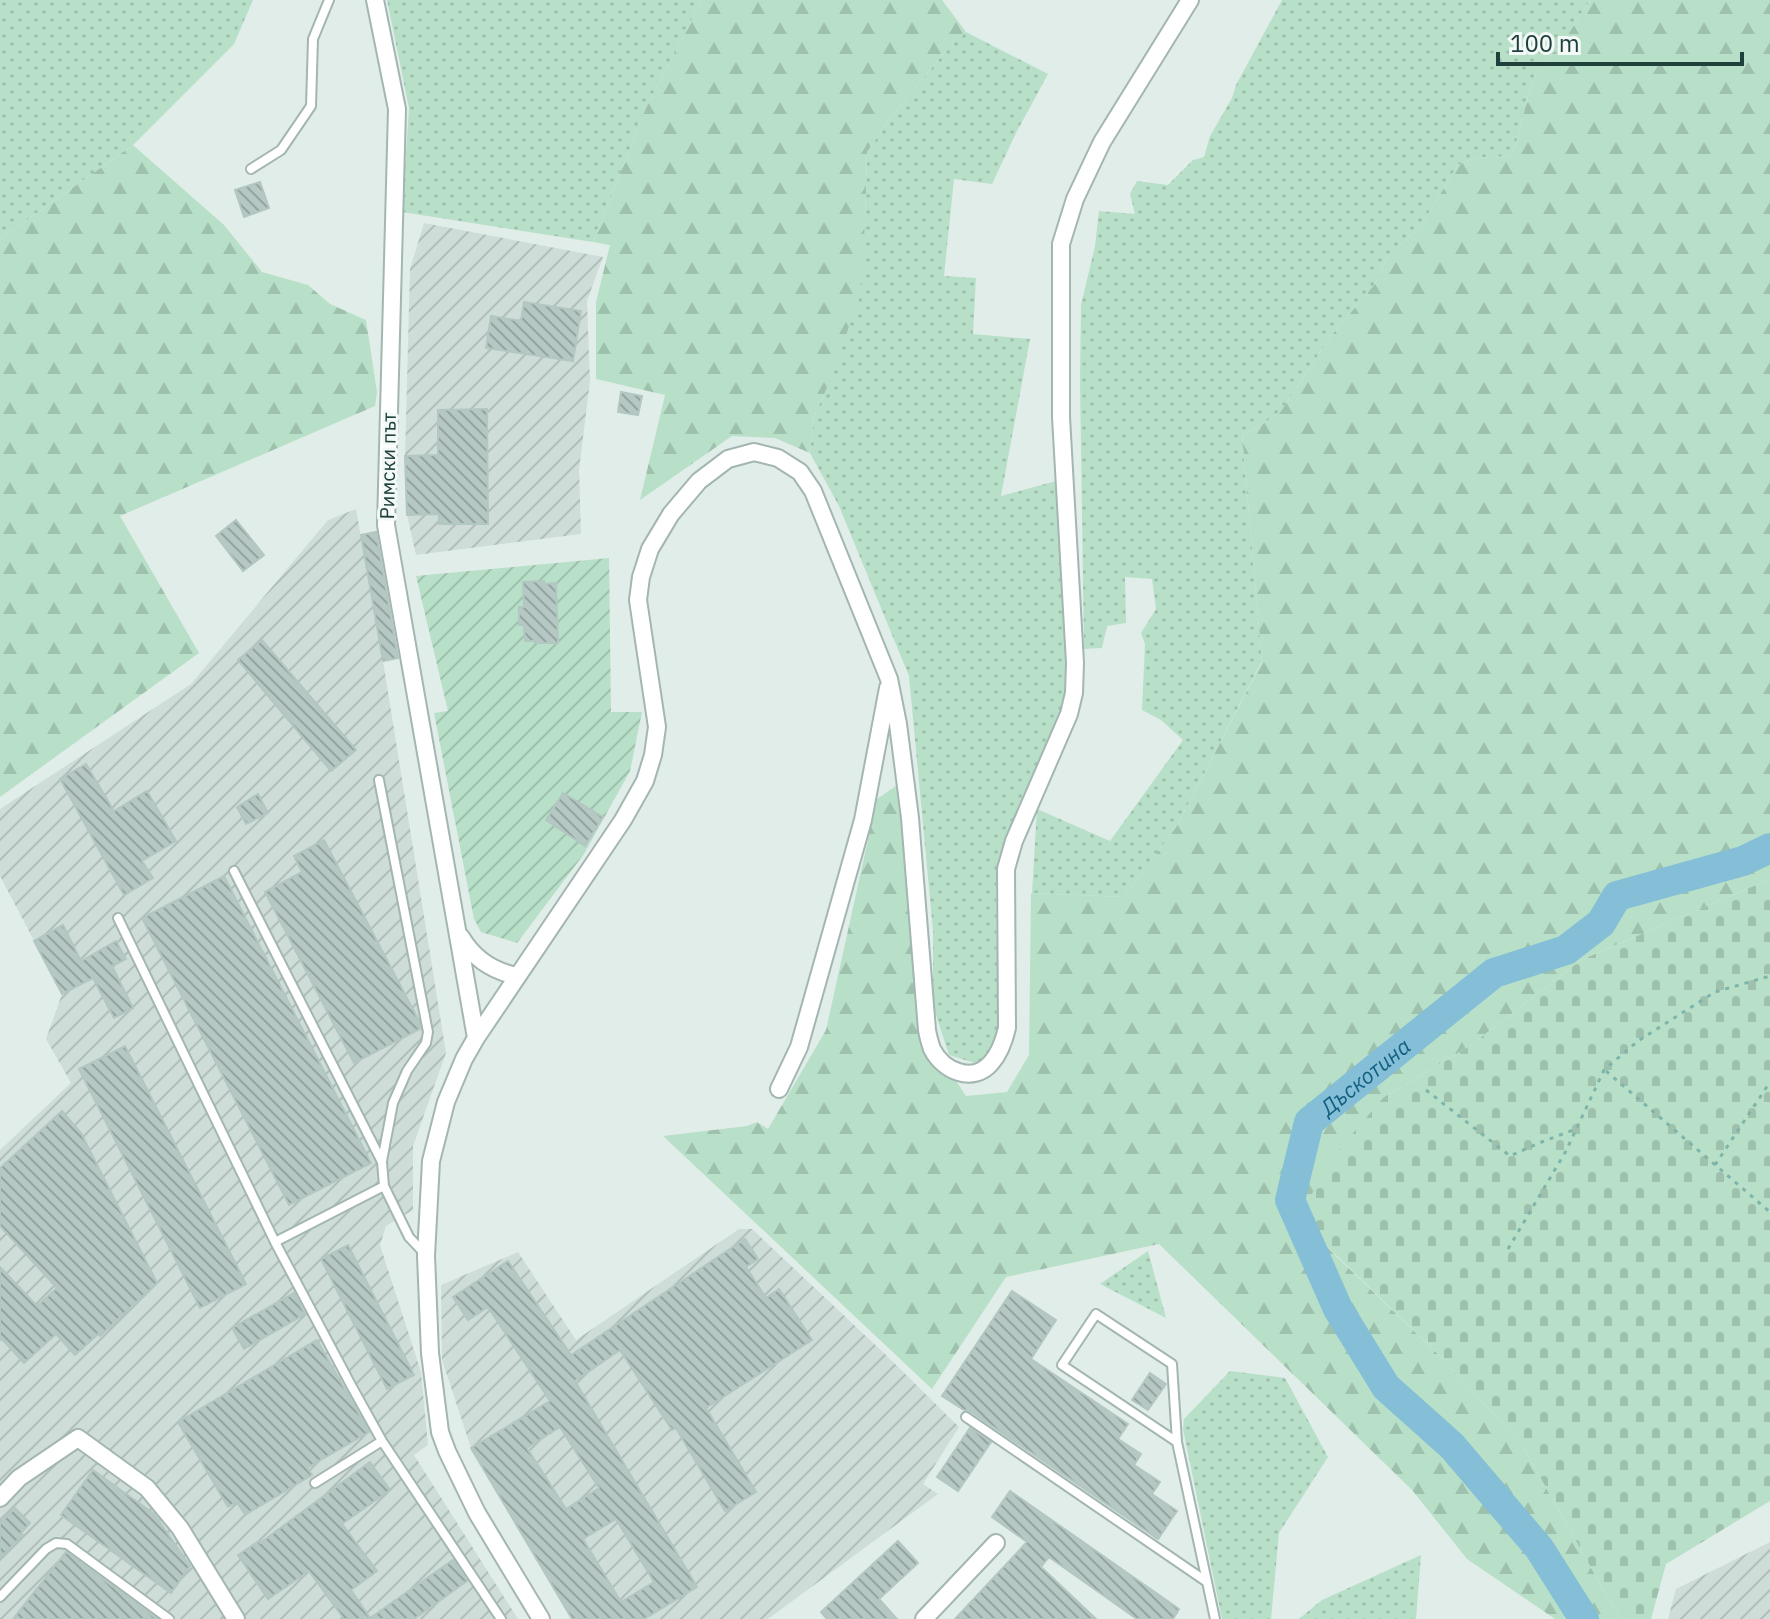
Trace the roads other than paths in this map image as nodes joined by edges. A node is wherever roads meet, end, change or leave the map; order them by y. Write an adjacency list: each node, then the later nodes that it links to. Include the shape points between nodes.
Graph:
1 (329, 0): 4 (lane, via 313,39 311,106 281,150)
2 (375, 0): 9 (street, Римски път, via 397,109 386,525)
3 (1190, 0): 5 (street, via 1102,142 1061,244 1061,417 1074,693 1006,869 1007,1028 990,1066 974,1074 958,1073 944,1064 932,1049 927,1030 910,818)
4 (251, 169)
5 (889, 679): 10 (street, via 813,491 800,472 778,458 754,452 728,459 699,481 671,514 641,577 638,600 657,727 645,781); 12 (street, via 863,820 799,1047)
6 (379, 780): 13 (lane, via 428,1032 393,1103)
7 (234, 871): 13 (lane)
8 (118, 918): 15 (lane)
9 (457, 928): 10 (street, Римски път, via 479,959); 11 (street, Римски път)
10 (517, 976): 11 (street)
11 (476, 1038): 16 (street, via 435,1141)
12 (779, 1089)
13 (382, 1162): 14 (lane)
14 (384, 1186): 15 (lane); 16 (lane, via 409,1237)
15 (275, 1242): 18 (lane)
16 (426, 1256): 28 (street, via 440,1432 465,1492)
17 (966, 1417): 23 (lane)
18 (382, 1441): 20 (lane); 27 (lane)
19 (1177, 1442): 19 (lane, via 1172,1364 1096,1314 1062,1365); 23 (lane)
20 (315, 1483)
21 (0, 1498): 26 (street, via 19,1478 78,1438 147,1488 180,1528)
22 (996, 1543): 29 (street)
23 (1207, 1583): 30 (lane)
24 (0, 1597): 25 (lane, via 46,1549 67,1544)
25 (169, 1619)
26 (236, 1619)
27 (501, 1619)
28 (541, 1619)
29 (924, 1619)
30 (1215, 1619)

